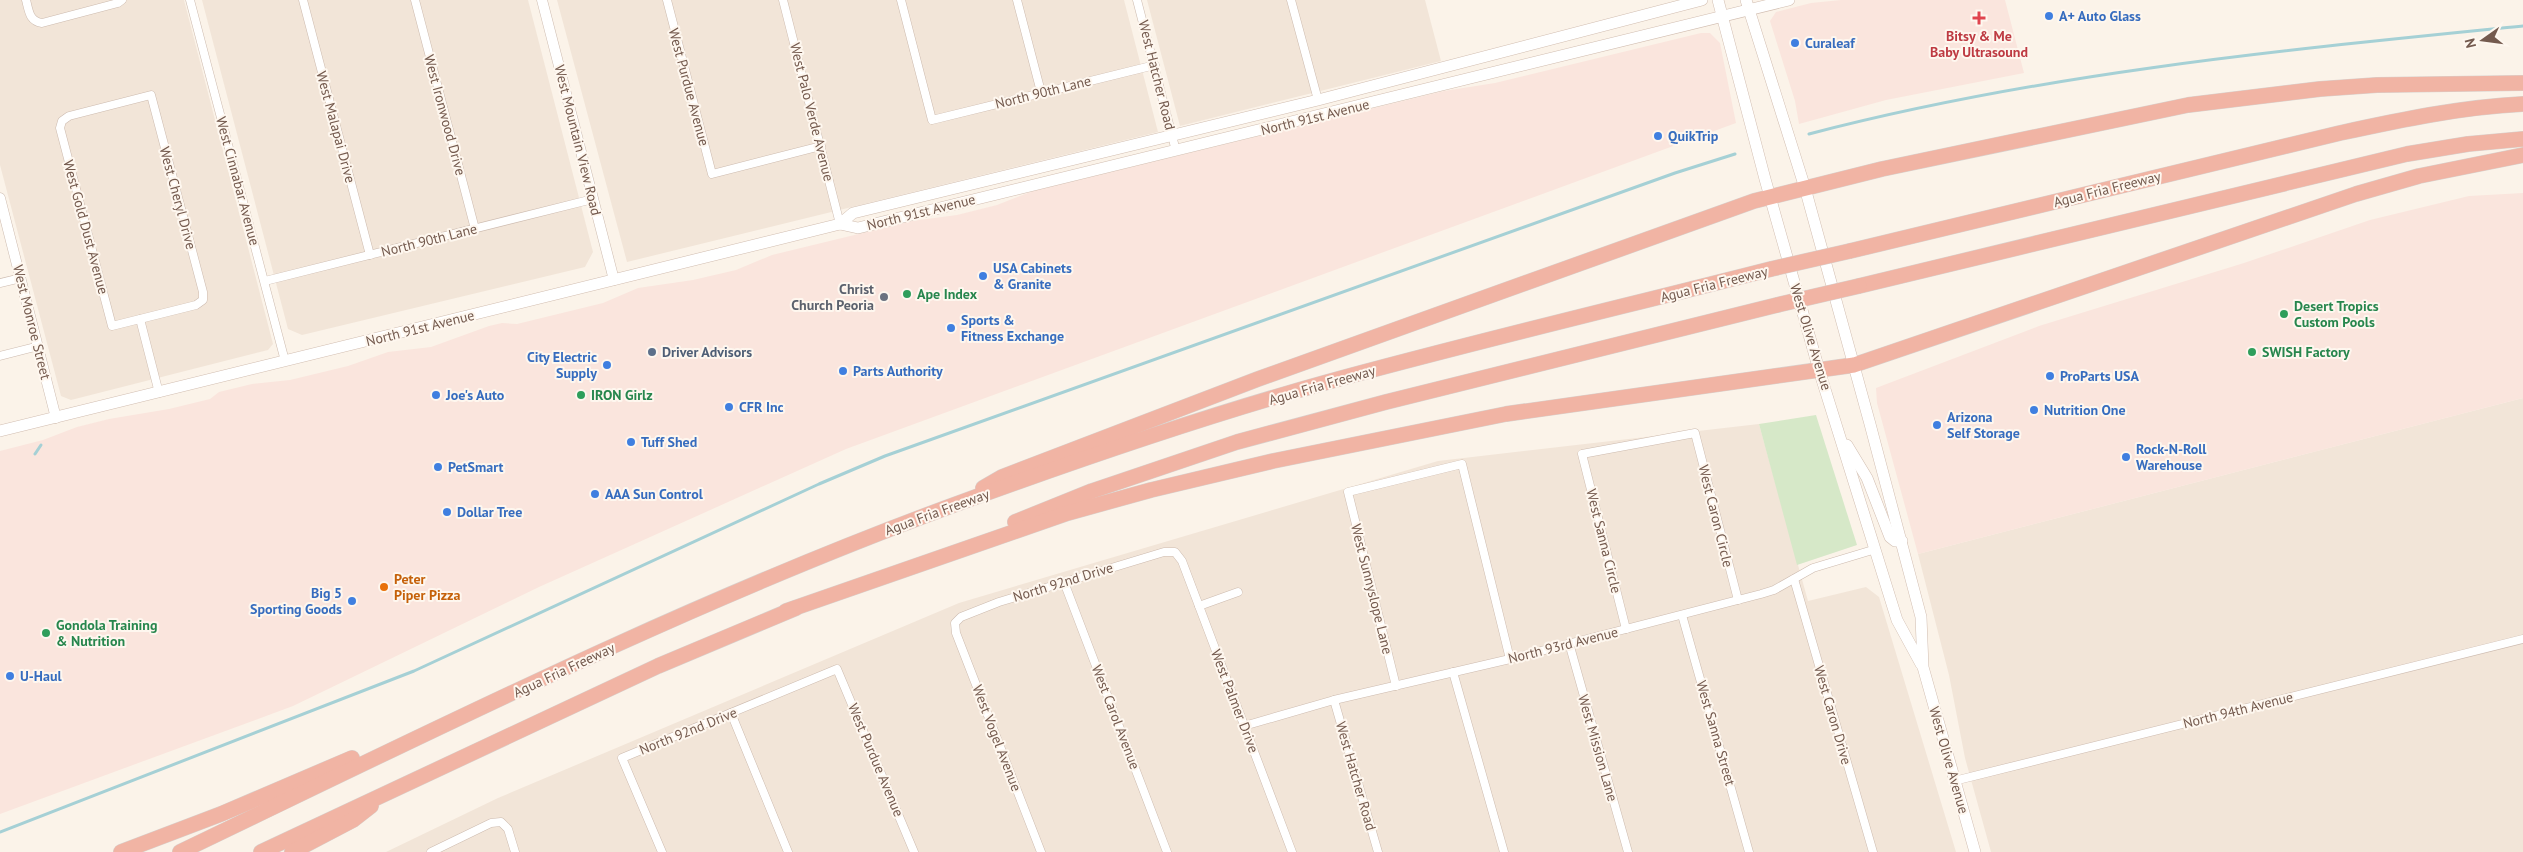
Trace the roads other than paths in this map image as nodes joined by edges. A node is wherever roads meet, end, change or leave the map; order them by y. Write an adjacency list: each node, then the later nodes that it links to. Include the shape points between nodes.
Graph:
1 (26, 0): 2 (street, via 29,14 36,22 42,23)
2 (122, 0)
3 (190, 0): 45 (street, West Cinnabar Avenue)
4 (303, 0): 42 (street, West Malapai Drive)
5 (415, 0): 41 (street, West Ironwood Drive)
6 (542, 0): 39 (street, West Mountain View Road)
7 (666, 0): 31 (street, West Purdue Avenue, via 712,174)
8 (784, 0): 31 (street, West Palo Verde Avenue)
9 (901, 0): 24 (street, North 90th Lane, via 932,120)
10 (1017, 0): 24 (street)
11 (1137, 0): 20 (street, West Hatcher Road)
12 (1291, 0): 26 (street)
13 (1702, 0): 18 (main road, North 91st Avenue)
14 (1718, 0): 17 (main road, West Olive Avenue)
15 (1789, 0): 16 (main road, North 91st Avenue)
16 (1747, 5): 17 (main road, North 91st Avenue); 35 (main road, West Olive Avenue)
17 (1722, 16): 19 (main road, North 91st Avenue); 37 (main road, West Olive Avenue)
18 (1568, 35): 19 (main road); 21 (main road, North 91st Avenue)
19 (1572, 53): 22 (main road, North 91st Avenue)
20 (1154, 65): 24 (street, North 90th Lane); 29 (street, West Hatcher Road)
21 (1451, 66): 22 (main road); 26 (main road, North 91st Avenue)
22 (1454, 82): 28 (main road, North 91st Avenue)
23 (2523, 83): 35 (highway, via 2377,85 2227,99 2156,110)
24 (1041, 92)
25 (151, 95): 47 (street, West Cheryl Drive, via 203,300 196,305); 47 (street, West Gold Dust Avenue, via 69,116 62,121 60,128 112,326)
26 (1318, 100): 28 (main road); 29 (main road, North 91st Avenue)
27 (2523, 104): 58 (highway, Agua Fria Freeway, bridge, via 2490,105 2340,133 1771,269 1314,386 1190,423)
28 (1322, 115): 32 (main road, North 91st Avenue)
29 (1172, 136): 32 (street, West Hatcher Road); 34 (main road, North 91st Avenue)
30 (2523, 139): 67 (highway, bridge, via 2398,156 1777,305 1237,442 1092,491)
31 (821, 146): 40 (street, West Palo Verde Avenue)
32 (1176, 151): 36 (main road, North 91st Avenue)
33 (2523, 154): 51 (highway, via 2419,176 2356,194)
34 (1008, 176): 36 (main road); 40 (main road, North 91st Avenue, via 853,213)
35 (1805, 188): 37 (highway); 51 (main road, West Olive Avenue)
36 (1012, 190): 40 (main road, North 91st Avenue, via 858,228)
37 (1770, 197): 52 (main road, West Olive Avenue); 58 (highway, via 1258,379 1002,477)
38 (0, 198): 43 (street, West Monroe Street)
39 (593, 199): 41 (street, North 90th Lane); 44 (street, West Mountain View Road)
40 (840, 224): 44 (main road, North 91st Avenue)
41 (475, 229): 42 (street, North 90th Lane)
42 (370, 255): 45 (street, North 90th Lane)
43 (21, 278): 46 (street); 48 (street, West Monroe Street)
44 (614, 280): 50 (main road, North 91st Avenue)
45 (264, 281): 50 (street, West Cinnabar Avenue)
46 (0, 284)
47 (140, 319): 53 (street)
48 (39, 346): 49 (street); 54 (street, West Monroe Street)
49 (0, 356)
50 (285, 361): 53 (main road, North 91st Avenue)
51 (1854, 365): 52 (highway); 59 (main road, West Olive Avenue)
52 (1819, 370): 56 (main road, West Olive Avenue); 67 (highway, via 1506,414 1255,465 1068,513)
53 (159, 392): 54 (main road, North 91st Avenue)
54 (56, 418): 55 (main road, North 91st Avenue)
55 (0, 431)
56 (1841, 438): 59 (main road, via 1867,478 1890,537); 60 (main road, West Olive Avenue)
57 (1582, 454): 65 (street, West Caron Circle, via 1695,433); 70 (street, West Sanna Circle)
58 (951, 506): 81 (highway, Agua Fria Freeway, via 794,568 668,623)
59 (1902, 541): 74 (main road, West Olive Avenue, via 1921,617)
60 (1876, 549): 62 (street, North 93rd Avenue, via 1813,568); 74 (main road, West Olive Avenue, via 1897,620)
61 (1175, 552): 63 (street, North 92nd Drive, via 1164,552); 66 (street, West Palmer Drive, via 1182,561)
62 (1794, 579): 65 (street, North 93rd Avenue, via 1774,590); 100 (street, West Caron Drive)
63 (1064, 582): 69 (street, North 92nd Drive, via 998,602 961,617); 94 (street, West Carol Avenue)
64 (1238, 592): 66 (street)
65 (1738, 600): 68 (street, North 93rd Avenue)
66 (1199, 606): 80 (street, West Palmer Drive)
67 (786, 611): 83 (highway, via 658,666)
68 (1682, 615): 70 (street, North 93rd Avenue); 99 (street, West Sanna Street)
69 (955, 623): 93 (street, West Vogel Avenue, via 956,633)
70 (1626, 629): 72 (street, North 93rd Avenue)
71 (2523, 639): 82 (street, North 94th Avenue)
72 (1569, 643): 73 (street, North 93rd Avenue); 98 (street, West Mission Lane)
73 (1510, 659): 76 (street, North 93rd Avenue); 77 (street, West Sunnyslope Lane, via 1462,464 1348,492)
74 (1923, 667): 82 (main road, West Olive Avenue)
75 (837, 669): 79 (street, North 92nd Drive); 92 (street, West Purdue Avenue)
76 (1453, 672): 77 (street, North 93rd Avenue); 97 (street)
77 (1396, 686): 78 (street, North 93rd Avenue)
78 (1334, 700): 80 (street, North 93rd Avenue); 96 (street, West Hatcher Road)
79 (730, 714): 90 (street, North 92nd Drive, via 622,758); 91 (street)
80 (1244, 726): 95 (street, West Palmer Drive)
81 (386, 753): 84 (highway, via 351,758); 85 (highway, Agua Fria Freeway)
82 (1954, 781): 101 (main road, West Olive Avenue)
83 (394, 788): 86 (highway); 87 (highway, via 354,820)
84 (121, 852)
85 (180, 852)
86 (261, 852)
87 (292, 852)
88 (431, 852): 89 (street, via 491,823 501,822 508,829)
89 (515, 852)
90 (662, 852)
91 (788, 852)
92 (914, 852)
93 (1041, 852)
94 (1167, 852)
95 (1292, 852)
96 (1378, 852)
97 (1504, 852)
98 (1628, 852)
99 (1750, 852)
100 (1873, 852)
101 (1975, 852)

